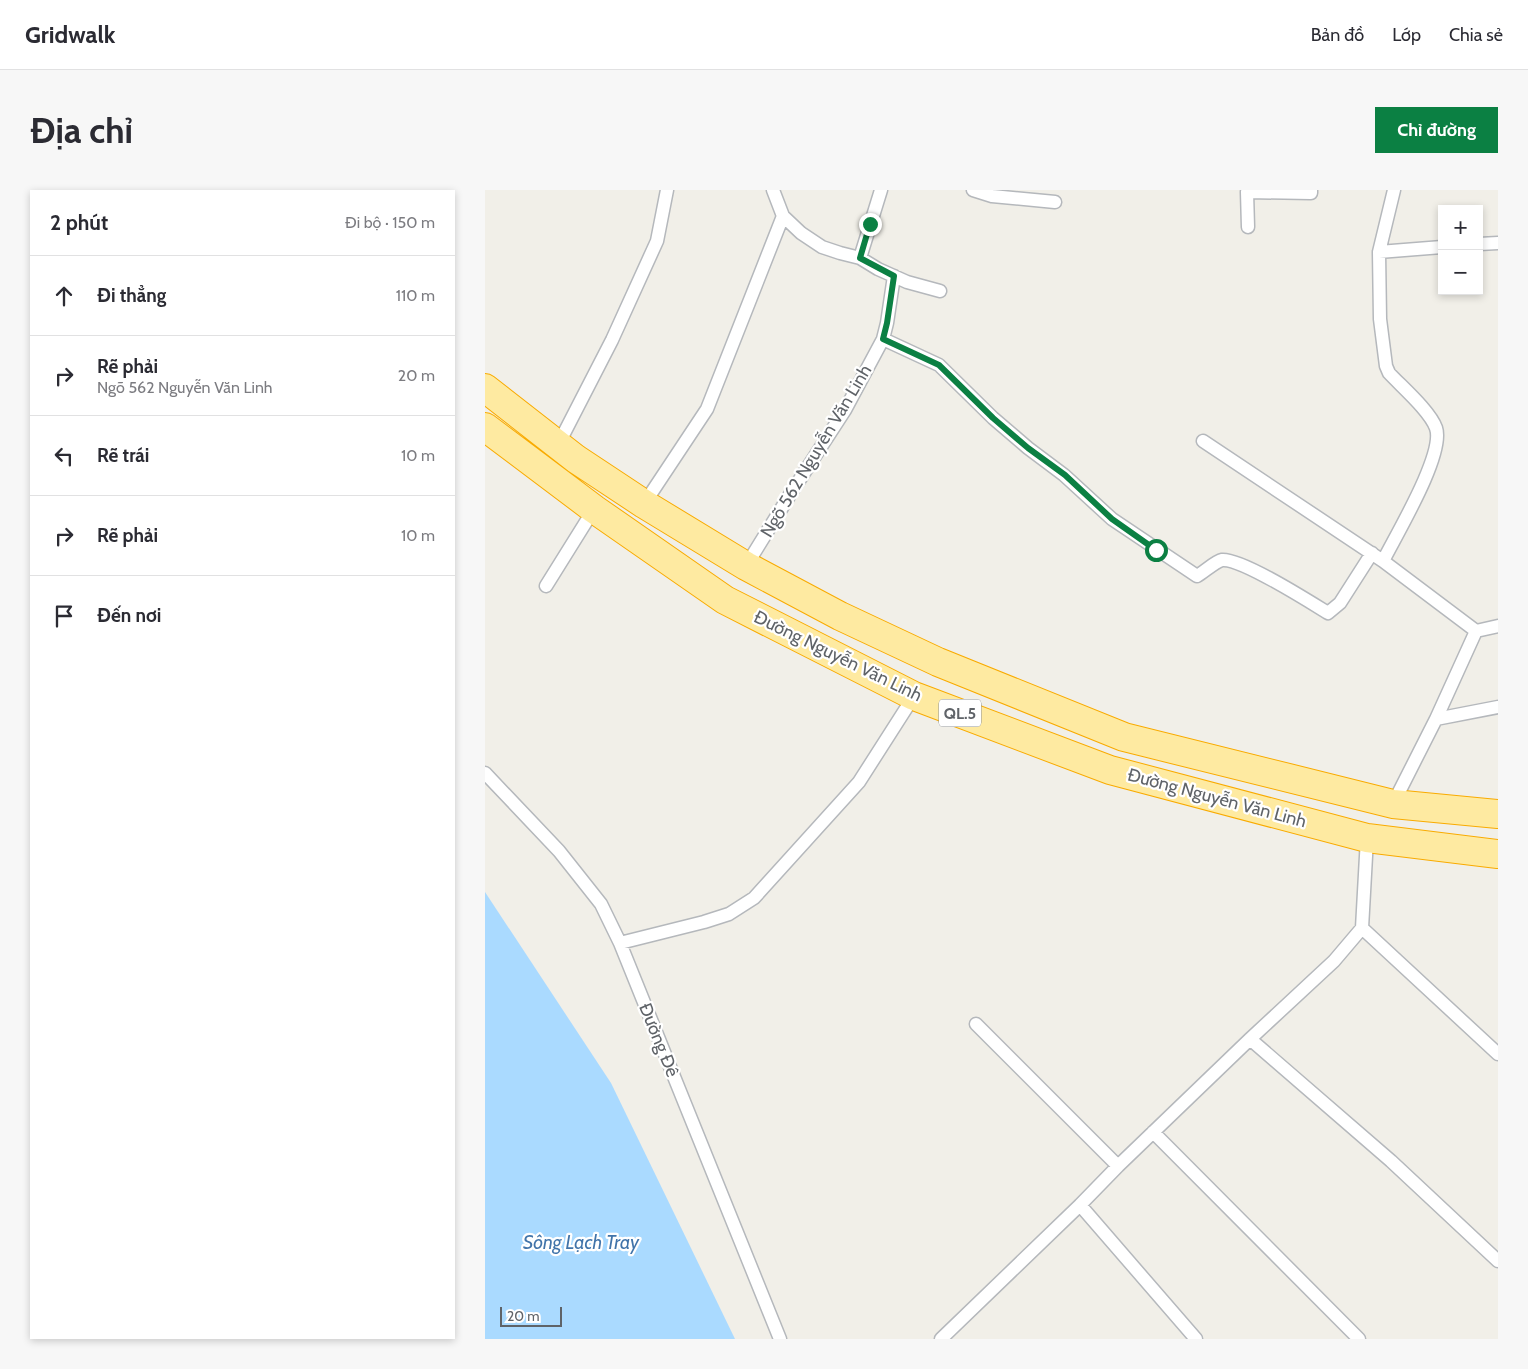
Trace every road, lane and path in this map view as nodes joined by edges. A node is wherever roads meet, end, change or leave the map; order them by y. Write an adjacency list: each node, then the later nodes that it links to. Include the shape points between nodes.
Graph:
1 (667, 190): 21 (lane, via 657,241)
2 (773, 190): 8 (lane)
3 (881, 190): 14 (lane)
4 (973, 190): 7 (lane, via 992,196)
5 (1311, 190): 9 (lane, via 1311,193 1247,192)
6 (1394, 190): 13 (lane)
7 (1055, 202)
8 (783, 216): 14 (lane, via 822,247); 22 (lane, via 707,409)
9 (1248, 227)
10 (1498, 243): 11 (lane)
11 (1483, 244)
12 (1438, 247): 13 (lane)
13 (1379, 252): 25 (lane, via 1380,319 1386,366 1437,430 1437,446 1417,499)
14 (860, 258): 15 (lane)
15 (894, 276): 16 (lane); 17 (lane, Ngõ 562 Nguyễn Văn Linh)
16 (940, 291)
17 (883, 339): 24 (lane, via 939,365 993,418 1065,475 1112,519 1197,576 1219,560 1235,562 1274,580 1328,613 1340,603); 26 (lane, Ngõ 562 Nguyễn Văn Linh, via 845,410)
18 (485, 388): 21 (highway, Đường Nguyễn Văn Linh / QL.5)
19 (485, 426): 23 (highway, Đường Nguyễn Văn Linh / QL.5)
20 (1203, 441): 24 (lane)
21 (557, 445): 22 (highway, Đường Nguyễn Văn Linh / QL.5)
22 (644, 504): 26 (highway, Đường Nguyễn Văn Linh / QL.5)
23 (594, 509): 27 (lane); 30 (highway, Đường Nguyễn Văn Linh / QL.5, via 725,600)
24 (1372, 553): 25 (lane)
25 (1383, 561): 29 (lane)
26 (746, 566): 34 (highway, Đường Nguyễn Văn Linh / QL.5, via 840,616 938,662 1124,737)
27 (547, 586)
28 (1498, 626): 29 (lane)
29 (1476, 631): 32 (lane)
30 (914, 696): 36 (highway, Đường Nguyễn Văn Linh / QL.5, via 1110,770); 39 (lane, via 859,782 754,898 729,914)
31 (1498, 707): 32 (lane)
32 (1436, 720): 34 (lane)
33 (485, 773): 39 (lane, Đường Đê, via 559,851 601,904)
34 (1393, 804): 35 (highway, Đường Nguyễn Văn Linh / QL.5)
35 (1498, 814)
36 (1367, 838): 37 (highway, Đường Nguyễn Văn Linh / QL.5); 38 (lane)
37 (1498, 854)
38 (1362, 928): 41 (lane, via 1334,961); 42 (lane)
39 (620, 943): 47 (lane, Đường Đê)
40 (976, 1024): 44 (lane)
41 (1250, 1039): 43 (lane); 46 (lane, via 1391,1161)
42 (1498, 1054)
43 (1153, 1132): 44 (lane); 50 (lane)
44 (1117, 1166): 45 (lane)
45 (1080, 1205): 48 (lane); 49 (lane)
46 (1498, 1261)
47 (780, 1339)
48 (941, 1339)
49 (1196, 1339)
50 (1359, 1339)

